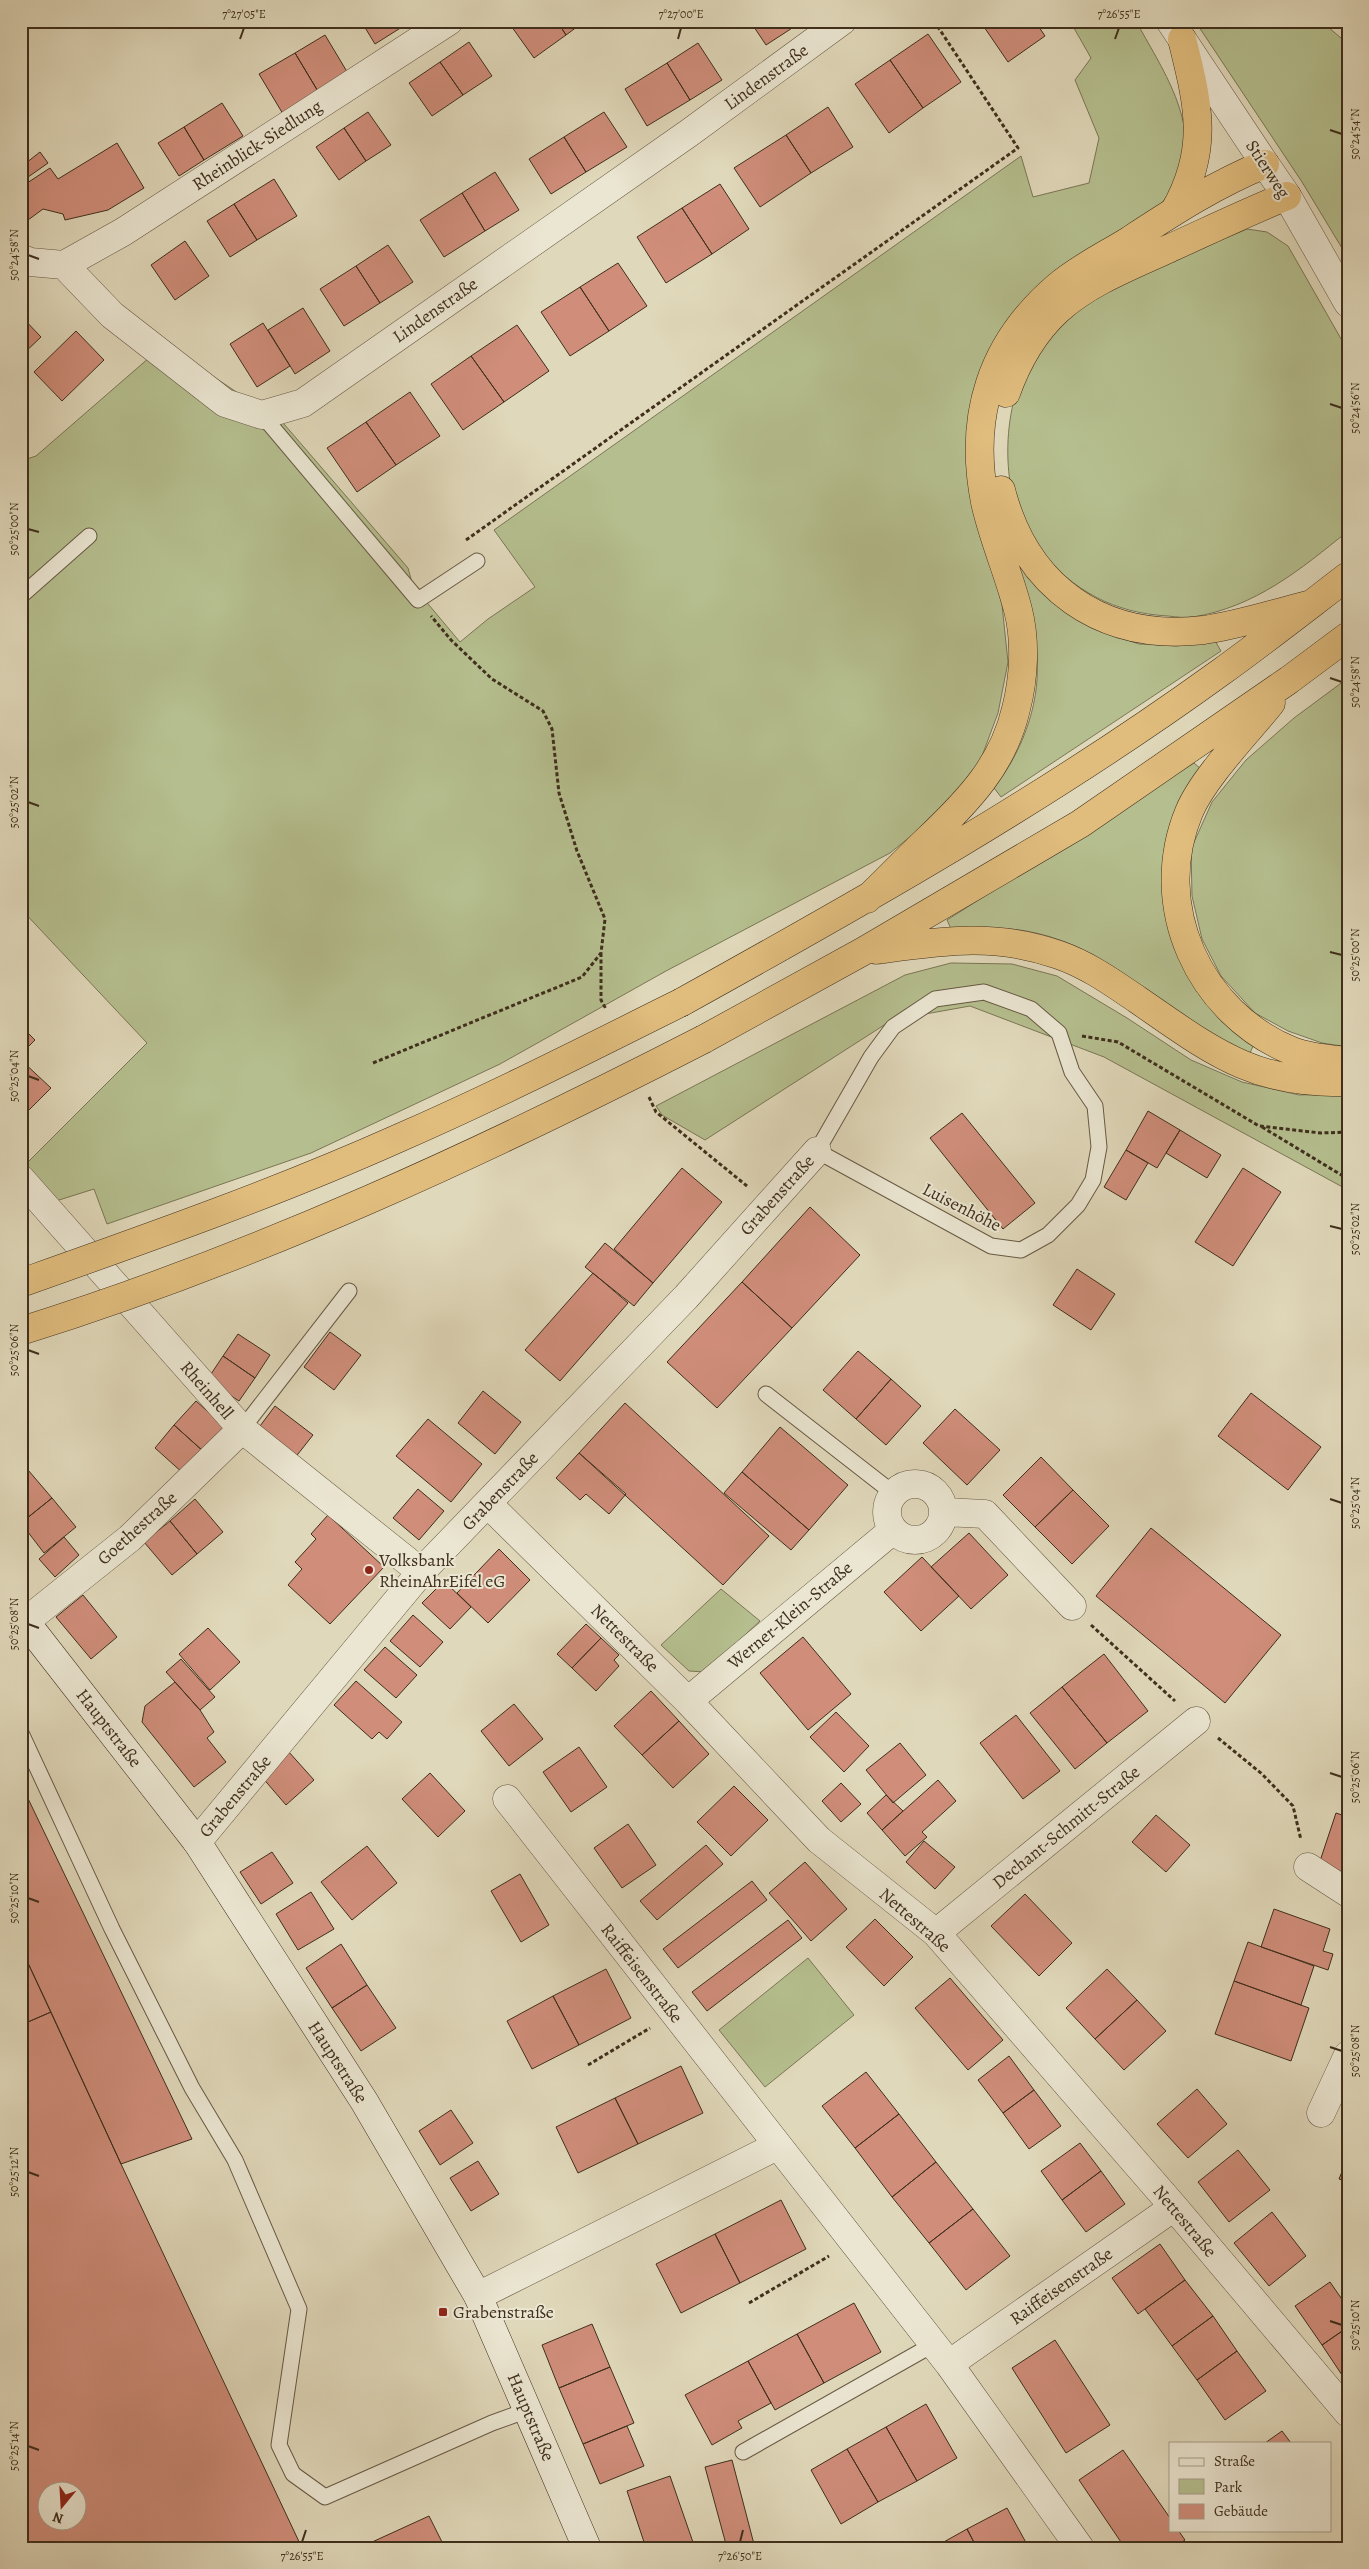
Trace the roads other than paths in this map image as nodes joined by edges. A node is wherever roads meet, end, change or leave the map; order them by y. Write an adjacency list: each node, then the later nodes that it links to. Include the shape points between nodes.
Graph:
1 (449, 21): 8 (street, Rheinblick-Siedlung, via 123,232)
2 (842, 21): 10 (street, Lindenstraße, via 689,133 302,403)
3 (1176, 30): 4 (street, Stierweg); 6 (highway, via 1194,86 1198,135 1189,186)
4 (1265, 164): 5 (street, Stierweg); 6 (highway, via 1228,180)
5 (1287, 196): 9 (street, Stierweg); 15 (highway, via 1116,274 1059,310 1032,339 1014,371 1002,404 996,443 999,481 1007,515 1020,542 1039,571 1061,594 1085,610 1140,630 1168,632 1204,630)
6 (1175, 210): 18 (highway, via 1060,285 1021,325 1004,349 991,378 980,434 980,468 986,504 1019,613 1021,677 1016,710 990,771 972,797)
7 (21, 258): 8 (street, via 30,262)
8 (64, 265): 10 (street, via 112,315 225,403)
9 (1348, 303)
10 (262, 415): 12 (lane, via 418,600)
11 (89, 536): 14 (lane)
12 (477, 561)
13 (1348, 576): 15 (highway)
14 (21, 596)
15 (1311, 604): 18 (highway, via 1154,717 1022,804)
16 (1348, 636): 17 (highway)
17 (1289, 680): 19 (highway, via 1080,824); 20 (highway, via 1204,786 1190,811 1179,845 1175,891 1180,923 1190,952 1203,979 1221,1002 1258,1033 1293,1051 1321,1059)
18 (867, 899): 24 (highway, bridge, via 682,1002 398,1138 186,1224)
19 (862, 952): 21 (highway, via 953,939 1033,947 1060,956 1108,980 1208,1049 1230,1060 1287,1079); 26 (highway, bridge, via 704,1039 524,1130 395,1188 195,1270)
20 (1348, 1061)
21 (1348, 1082)
22 (817, 1150): 22 (lane, Luisenhöhe, via 871,1057 893,1027 934,1000 984,992 1031,1009 1059,1033 1072,1072 1094,1106 1099,1147 1094,1180 1078,1205 1048,1235 1021,1250 991,1246); 30 (street, Grabenstraße, via 679,1304)
23 (21, 1179): 28 (street, Rheinhell)
24 (21, 1283)
25 (349, 1291): 28 (lane)
26 (21, 1331)
27 (766, 1394): 29 (lane)
28 (242, 1428): 33 (street, Rheinhell); 35 (street, Goethestraße, via 130,1538)
29 (893, 1493): 31 (street, via 910,1484 929,1487 937,1493); 32 (street, via 886,1511)
30 (488, 1504): 33 (street, Grabenstraße); 36 (street, Nettestraße)
31 (944, 1512): 32 (street, via 937,1530 920,1539 910,1540); 34 (street, via 984,1514)
32 (893, 1530): 36 (street, Werner-Klein-Straße)
33 (421, 1572): 40 (street, Grabenstraße)
34 (1072, 1606)
35 (24, 1619): 40 (street, Hauptstraße)
36 (688, 1701): 43 (street, Nettestraße, via 819,1840)
37 (1196, 1721): 43 (street, Dechant-Schmitt-Straße)
38 (21, 1733): 50 (lane, via 112,1929 192,2088 235,2160 299,2309 279,2445 293,2474 325,2497)
39 (507, 1799): 46 (street, Raiffeisenstraße)
40 (197, 1842): 48 (street, Hauptstraße, via 364,2101)
41 (1308, 1867): 42 (street)
42 (1348, 1893)
43 (936, 1933): 47 (street, Nettestraße)
44 (1348, 2055): 45 (street)
45 (1321, 2112)
46 (778, 2146): 48 (street); 49 (street, Raiffeisenstraße)
47 (1174, 2207): 49 (street, Raiffeisenstraße); 51 (street, Nettestraße)
48 (478, 2296): 50 (street, Hauptstraße)
49 (942, 2354): 52 (lane, Raiffeisenstraße); 54 (street, Raiffeisenstraße)
50 (528, 2410): 53 (street, Hauptstraße)
51 (1348, 2413)
52 (743, 2452)
53 (587, 2548)
54 (1080, 2548)

